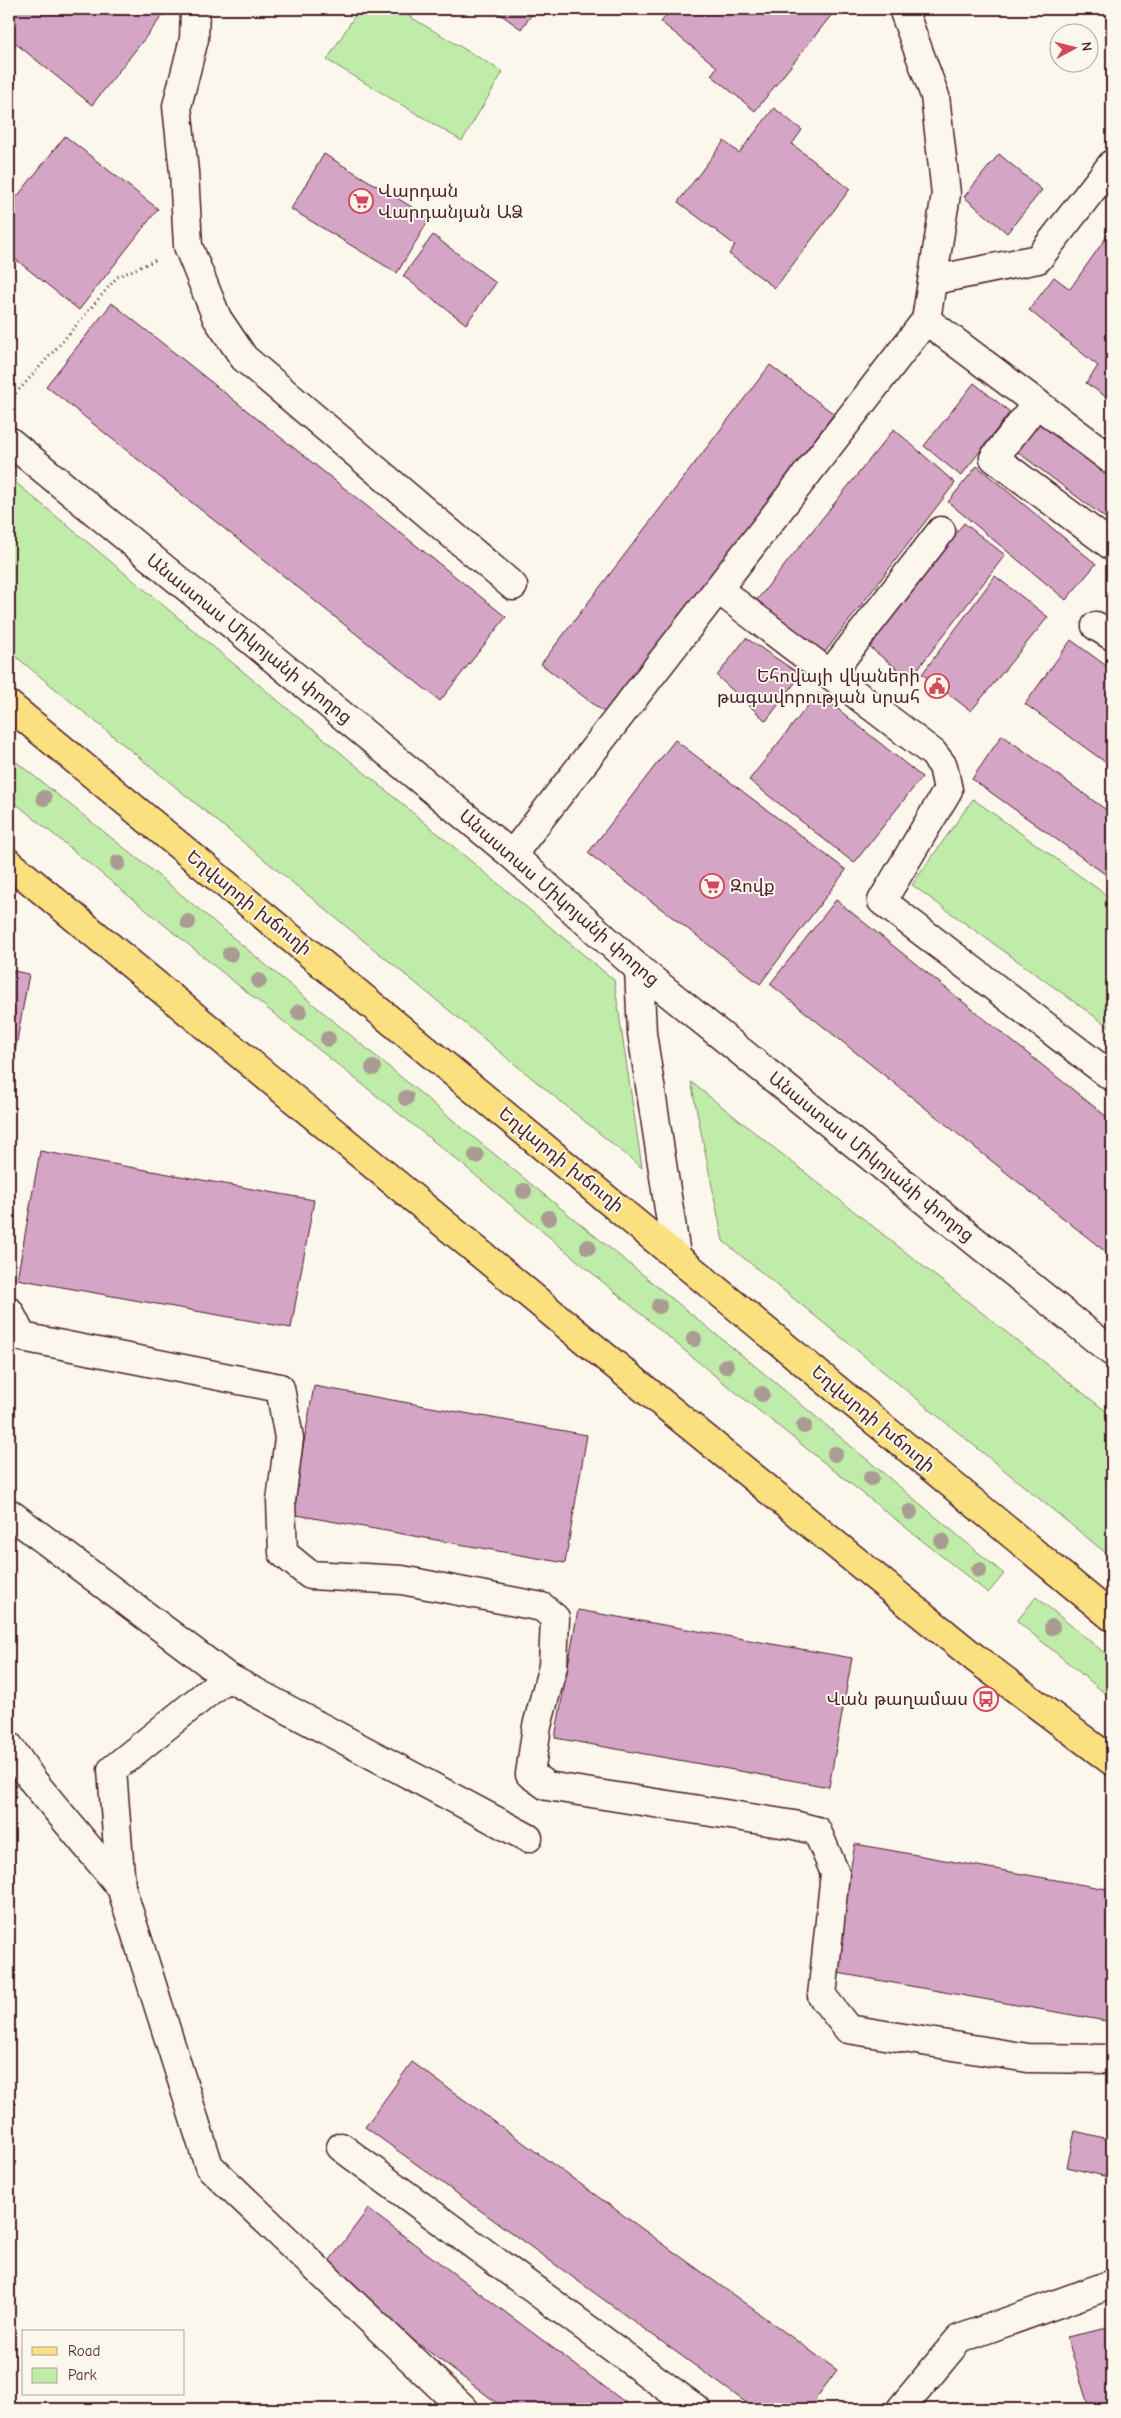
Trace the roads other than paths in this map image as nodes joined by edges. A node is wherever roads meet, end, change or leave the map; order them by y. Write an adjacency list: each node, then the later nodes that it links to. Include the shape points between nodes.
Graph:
1 (194, 9): 11 (street, via 194,39 177,106 188,246 217,318 244,358)
2 (902, 9): 4 (street, via 935,96 946,194)
3 (1112, 164): 4 (street, via 1038,259)
4 (934, 280): 5 (street)
5 (926, 320): 6 (street); 12 (street)
6 (1037, 404): 8 (street); 10 (street, via 994,458)
7 (9, 441): 15 (street, Անաստաս Միկոյանի փողոց)
8 (1112, 460)
9 (941, 531): 13 (street)
10 (1112, 546)
11 (513, 586)
12 (719, 590): 13 (street); 15 (street)
13 (830, 674): 18 (street, via 933,753 943,766 948,790 882,901)
14 (9, 705): 19 (main road, Եղվարդի խճուղի)
15 (512, 855): 17 (street, Անաստաս Միկոյանի փողոց)
16 (9, 863): 26 (main road, via 588,1343 975,1658)
17 (639, 969): 19 (street, via 642,1033); 21 (street, Անաստաս Միկոյանի փողոց)
18 (1112, 1077)
19 (676, 1255): 23 (main road, Եղվարդի խճուղի)
20 (9, 1311): 29 (street, via 22,1337 280,1388 289,1438 282,1501 283,1553 310,1575 402,1580 542,1606 555,1618 553,1666 537,1726 530,1774 547,1786 817,1831 835,1873 822,1996 848,2029 1028,2058)
21 (1112, 1352)
22 (9, 1513): 24 (street)
23 (1112, 1617)
24 (227, 1677): 27 (street); 28 (street, via 112,1770)
25 (9, 1746): 28 (street, via 32,1781)
26 (1112, 1761)
27 (528, 1838)
28 (121, 1887): 32 (street, via 209,2166)
29 (1112, 2059)
30 (341, 2147): 33 (street)
31 (1112, 2284): 34 (street, via 959,2339)
32 (464, 2409)
33 (696, 2409)
34 (901, 2409)

